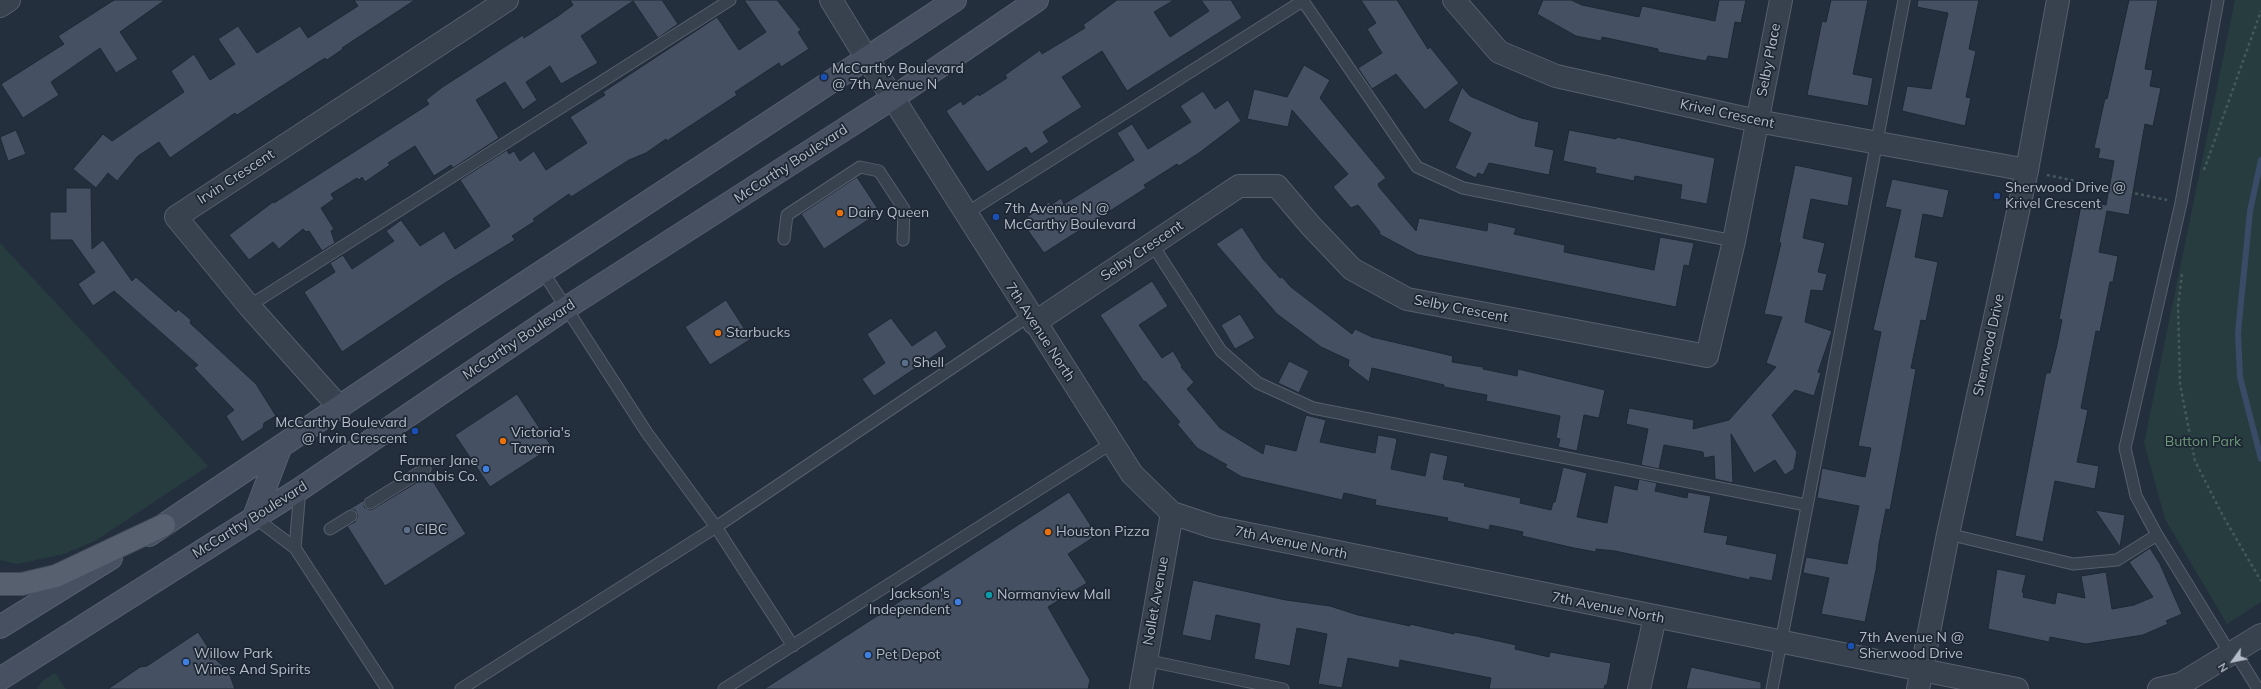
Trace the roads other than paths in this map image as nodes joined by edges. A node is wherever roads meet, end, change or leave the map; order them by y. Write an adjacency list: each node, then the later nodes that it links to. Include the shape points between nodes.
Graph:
1 (9, 0): 13 (street)
2 (507, 0): 25 (street, Irvin Crescent, via 176,217)
3 (730, 0): 25 (lane)
4 (831, 0): 14 (street, 7th Avenue North)
5 (955, 0): 14 (main road)
6 (1037, 0): 15 (main road, McCarthy Boulevard)
7 (1454, 0): 16 (street, Krivel Crescent, via 1499,52 1556,76)
8 (1779, 0): 16 (street, Selby Place)
9 (1904, 0): 17 (lane)
10 (2058, 0): 18 (street, Sherwood Drive)
11 (2218, 0): 42 (lane, via 2181,203 2125,448 2136,496)
12 (1304, 1): 19 (lane); 22 (lane, via 1417,168 1463,188)
13 (0, 6)
14 (866, 57): 15 (street, 7th Avenue North); 24 (main road)
15 (892, 98): 19 (street, 7th Avenue North); 26 (main road, McCarthy Boulevard)
16 (1756, 121): 17 (street, Krivel Crescent); 22 (street, Selby Crescent)
17 (1876, 142): 18 (street, Krivel Crescent); 34 (lane)
18 (2027, 170): 41 (street, Sherwood Drive)
19 (965, 214): 27 (street, 7th Avenue North)
20 (784, 238): 21 (lane, via 787,215 860,167 880,171 904,209)
21 (903, 240)
22 (1734, 241): 23 (street, Selby Crescent, via 1707,356 1407,299 1352,268 1277,186 1239,186)
23 (1152, 244): 27 (street, Selby Crescent); 34 (lane, via 1221,351 1258,383 1313,408)
24 (542, 272): 26 (lane); 28 (main road)
25 (248, 306): 28 (street, Irvin Crescent)
26 (566, 308): 32 (main road, McCarthy Boulevard); 39 (lane, via 647,433)
27 (1031, 319): 29 (street, 7th Avenue North); 39 (lane)
28 (340, 408): 30 (main road)
29 (1112, 443): 35 (street, 7th Avenue North, via 1132,474); 49 (lane)
30 (280, 448): 37 (main road); 38 (main road)
31 (425, 469): 33 (lane)
32 (300, 489): 37 (main road, McCarthy Boulevard); 43 (lane)
33 (370, 504)
34 (1806, 505): 48 (lane)
35 (1172, 513): 45 (street, 7th Avenue North, via 1214,527); 51 (street, Nollet Avenue)
36 (351, 516): 40 (lane)
37 (254, 517): 43 (lane); 52 (main road, McCarthy Boulevard)
38 (164, 526): 44 (main road, via 56,576 22,584); 46 (main road)
39 (716, 527): 49 (lane); 55 (lane)
40 (330, 529)
41 (1948, 534): 42 (lane, via 2073,564 2116,560); 53 (street, Sherwood Drive)
42 (2157, 535): 50 (lane)
43 (295, 548): 54 (lane)
44 (0, 584)
45 (1655, 617): 48 (street, 7th Avenue North); 59 (street)
46 (0, 627)
47 (2261, 635): 50 (street)
48 (1782, 640): 53 (street, 7th Avenue North); 60 (lane)
49 (793, 646): 56 (lane)
50 (2233, 653): 62 (street, via 2181,684); 63 (lane)
51 (1146, 660): 57 (street, Nollet Avenue); 58 (lane)
52 (0, 679)
53 (1920, 679): 61 (street, 7th Avenue North)
54 (387, 689)
55 (462, 689)
56 (724, 689)
57 (1141, 689)
58 (1283, 689)
59 (1639, 689)
60 (1772, 689)
61 (2017, 689)
62 (2159, 689)
63 (2258, 689)

